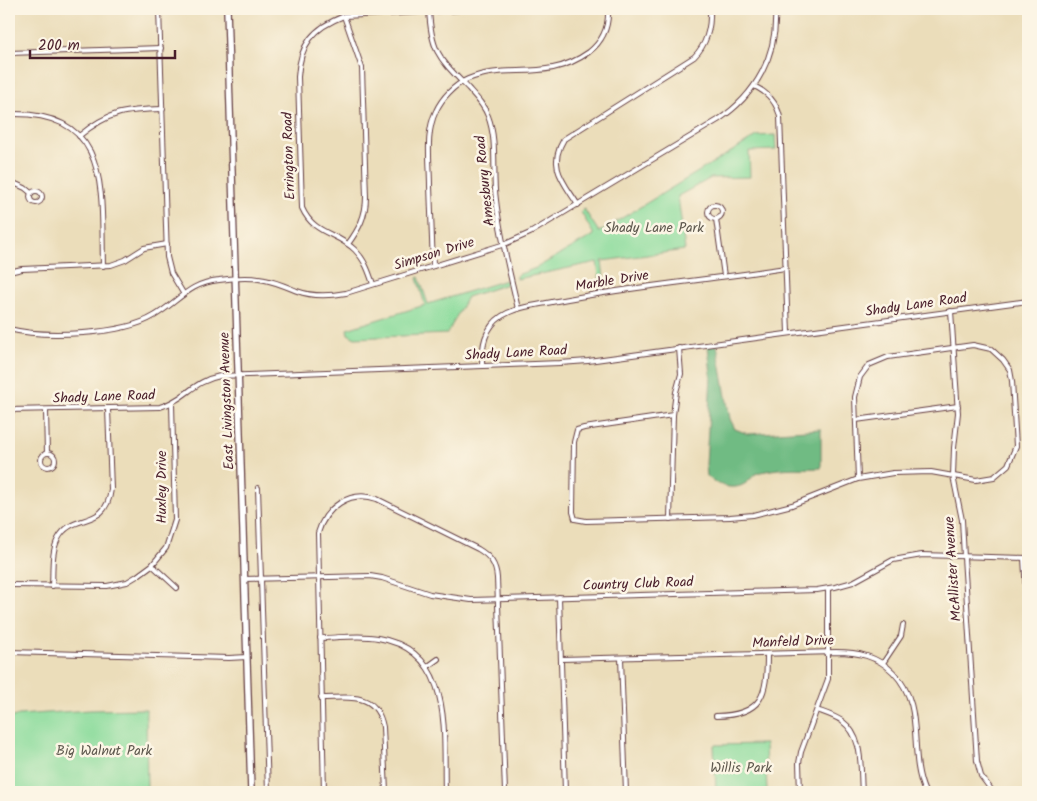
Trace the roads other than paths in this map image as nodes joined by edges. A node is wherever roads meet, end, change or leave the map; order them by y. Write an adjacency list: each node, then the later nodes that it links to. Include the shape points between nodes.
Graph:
1 (159, 9): 9 (street)
2 (227, 9): 28 (main road, East Livingston Avenue)
3 (479, 9): 7 (street)
4 (608, 9): 11 (street, via 603,36 592,50 576,60 547,70 485,74)
5 (710, 9): 18 (street, via 708,34 694,58 564,139 556,165)
6 (776, 9): 12 (street, Simpson Drive, via 772,48)
7 (429, 10): 8 (street); 11 (street, Amesbury Road, via 436,50)
8 (344, 16): 21 (street, via 362,68 366,197 365,214); 21 (street, Errington Road, via 324,25 309,40 300,57 298,77 302,208 317,228)
9 (161, 48): 10 (street); 13 (street)
10 (9, 53)
11 (462, 82): 22 (street, Amesbury Road, via 482,105 490,124 496,200); 24 (street, via 441,103 430,129)
12 (754, 86): 18 (street, Simpson Drive, via 730,112); 25 (street, via 767,94 777,106 780,117)
13 (163, 109): 15 (street, via 110,115); 20 (street)
14 (9, 114): 15 (street, via 46,116)
15 (79, 136): 23 (street, via 94,160 100,178)
16 (9, 180): 17 (street)
17 (31, 193)
18 (578, 205): 22 (street, Simpson Drive)
19 (716, 219): 27 (street)
20 (167, 244): 23 (street, via 144,248 118,263); 30 (street, via 171,273)
21 (348, 244): 29 (street, Errington Road, via 362,258)
22 (504, 244): 24 (street, Simpson Drive); 32 (street, Amesbury Road)
23 (103, 266): 26 (street)
24 (433, 266): 29 (street, Simpson Drive)
25 (785, 268): 27 (street, Marble Drive); 35 (street)
26 (9, 272)
27 (724, 276): 32 (street, Marble Drive, via 581,296)
28 (235, 279): 29 (street, Simpson Drive, via 266,280 300,292 323,295 346,293); 30 (street, Simpson Drive, via 204,282); 39 (main road, East Livingston Avenue)
29 (373, 284)
30 (183, 293): 34 (street, Simpson Drive, via 155,316 131,326 39,333)
31 (1028, 301): 33 (street, Shady Lane Road)
32 (518, 309): 38 (street, Marble Drive, via 504,315 490,327 483,341)
33 (951, 311): 35 (street, Shady Lane Road); 37 (street, McAllister Avenue)
34 (9, 329)
35 (788, 333): 36 (street, Shady Lane Road)
36 (679, 348): 38 (street, Shady Lane Road, via 569,362); 45 (street, via 681,374)
37 (954, 348): 41 (street, McAllister Avenue); 46 (street, via 888,357 869,365 857,383); 48 (street, via 979,346 991,349 1010,370 1016,440 1013,456 998,474 976,480)
38 (482, 366): 39 (street, Shady Lane Road)
39 (238, 375): 40 (street, Shady Lane Road, via 203,381); 57 (main road, East Livingston Avenue)
40 (172, 404): 42 (street, Shady Lane Road); 54 (street, Huxley Drive, via 175,520 166,548)
41 (958, 406): 46 (street); 48 (street, McAllister Avenue)
42 (108, 409): 44 (street, Shady Lane Road); 59 (street, via 108,500 96,516 72,525 58,539)
43 (9, 410): 44 (street, Shady Lane Road)
44 (46, 410): 47 (street)
45 (674, 416): 51 (street); 51 (street, via 581,428 577,430 574,442 575,519 586,522)
46 (856, 420): 49 (street)
47 (47, 452)
48 (953, 476): 49 (street, via 909,472); 52 (street, McAllister Avenue, via 962,520)
49 (858, 479): 51 (street, via 792,505 753,515)
50 (258, 488): 56 (street)
51 (670, 519)
52 (964, 557): 53 (street, Country Club Road); 61 (street, Country Club Road, via 922,555 901,558 853,582); 90 (street, McAllister Avenue, via 977,761 981,776)
53 (1026, 558): 65 (street)
54 (152, 565): 59 (street, Huxley Drive, via 137,576 113,585); 60 (street)
55 (318, 577): 56 (street, Country Club Road); 63 (street, Country Club Road, via 370,576 448,598); 63 (street, via 317,540 322,520 340,503 364,496 377,499 488,555 497,572); 66 (street)
56 (261, 578): 57 (street, Country Club Road); 80 (street)
57 (245, 579): 70 (main road, East Livingston Avenue)
58 (9, 585): 59 (street, Huxley Drive)
59 (52, 586)
60 (177, 588)
61 (828, 589): 62 (street, Country Club Road); 68 (street)
62 (559, 598): 63 (street, Country Club Road); 73 (street)
63 (498, 599): 84 (street)
64 (902, 625): 74 (street, via 901,636)
65 (1028, 626)
66 (320, 638): 75 (street, via 387,640 406,648); 76 (street)
67 (9, 652): 70 (street)
68 (828, 652): 69 (street, Manfeld Drive); 74 (street, Manfeld Drive, via 858,653); 77 (street, via 828,679)
69 (766, 654): 71 (street, Manfeld Drive); 78 (street, via 767,680 761,698 747,711)
70 (247, 657): 79 (main road, East Livingston Avenue)
71 (621, 658): 73 (street, Manfeld Drive); 86 (street)
72 (438, 659): 75 (street)
73 (561, 660): 85 (street)
74 (883, 663): 89 (street, Manfeld Drive, via 906,689 912,703 917,763)
75 (427, 667): 83 (street, via 442,703)
76 (321, 698): 81 (street); 82 (street, via 355,698 368,702 375,709 383,727)
77 (817, 710): 87 (street, via 801,752); 88 (street, via 842,721 856,738)
78 (716, 716)
79 (251, 792)
80 (268, 792)
81 (324, 792)
82 (386, 792)
83 (445, 792)
84 (504, 792)
85 (565, 792)
86 (626, 792)
87 (800, 792)
88 (862, 792)
89 (925, 792)
90 (993, 792)

